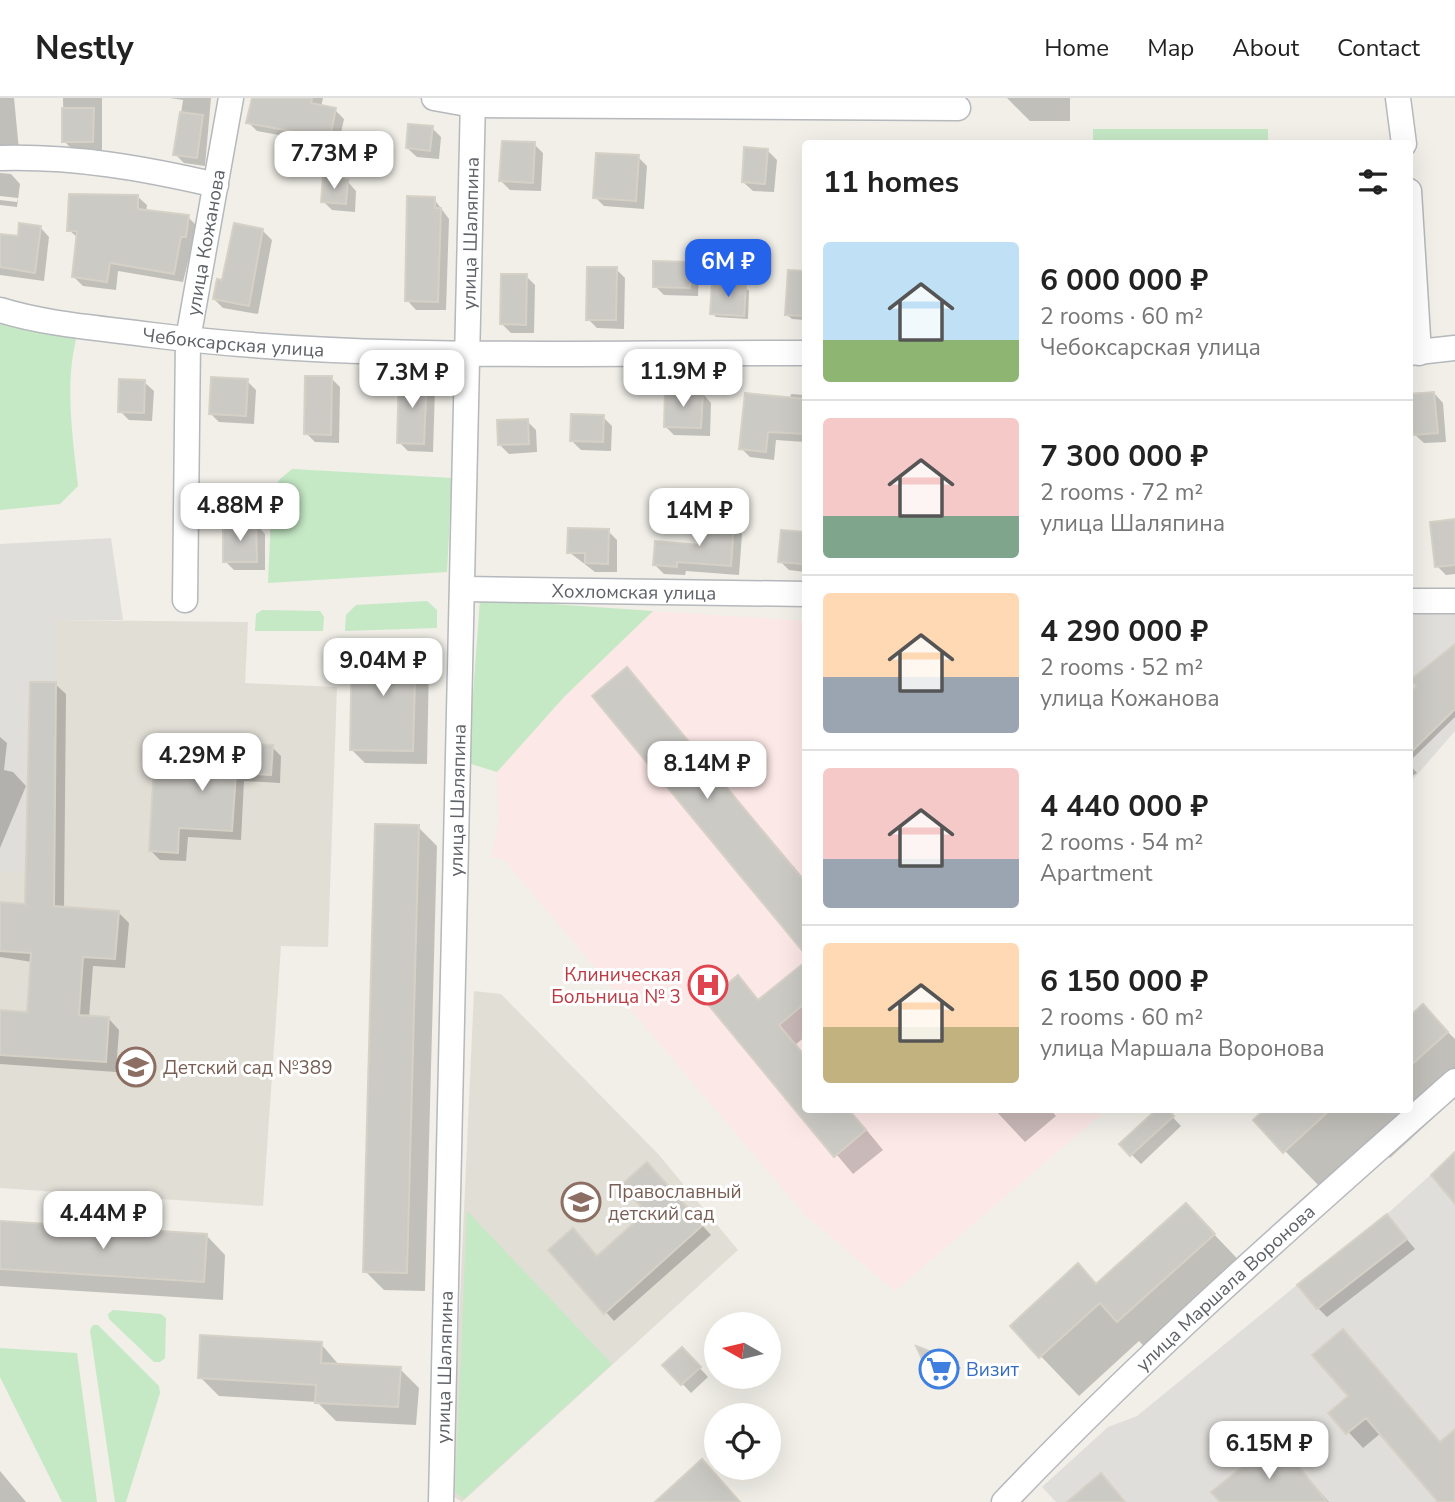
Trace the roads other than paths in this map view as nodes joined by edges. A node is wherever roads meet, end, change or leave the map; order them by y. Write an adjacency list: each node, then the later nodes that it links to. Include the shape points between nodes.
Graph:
1 (231, 98): 8 (street, улица Кожанова)
2 (434, 98): 4 (street)
3 (1398, 98): 6 (street)
4 (473, 102): 5 (street); 13 (street, улица Шаляпина)
5 (958, 108)
6 (1403, 140)
7 (0, 158): 8 (street, via 103,161)
8 (216, 185): 11 (street, улица Кожанова)
9 (0, 310): 11 (street, Чебоксарская улица)
10 (1413, 321): 15 (street)
11 (188, 339): 13 (street, Чебоксарская улица); 18 (street, улица Кожанова)
12 (1455, 348): 15 (street)
13 (466, 352): 14 (street, Чебоксарская улица); 16 (street, улица Шаляпина)
14 (802, 353)
15 (1414, 353)
16 (464, 589): 17 (street, Хохломская улица); 22 (street, улица Шаляпина)
17 (802, 594)
18 (185, 600)
19 (1413, 601): 20 (street)
20 (1455, 601)
21 (1455, 1081): 23 (street, улица Маршала Воронова, via 1255,1259 1058,1444)
22 (441, 1502)
23 (1004, 1502)

